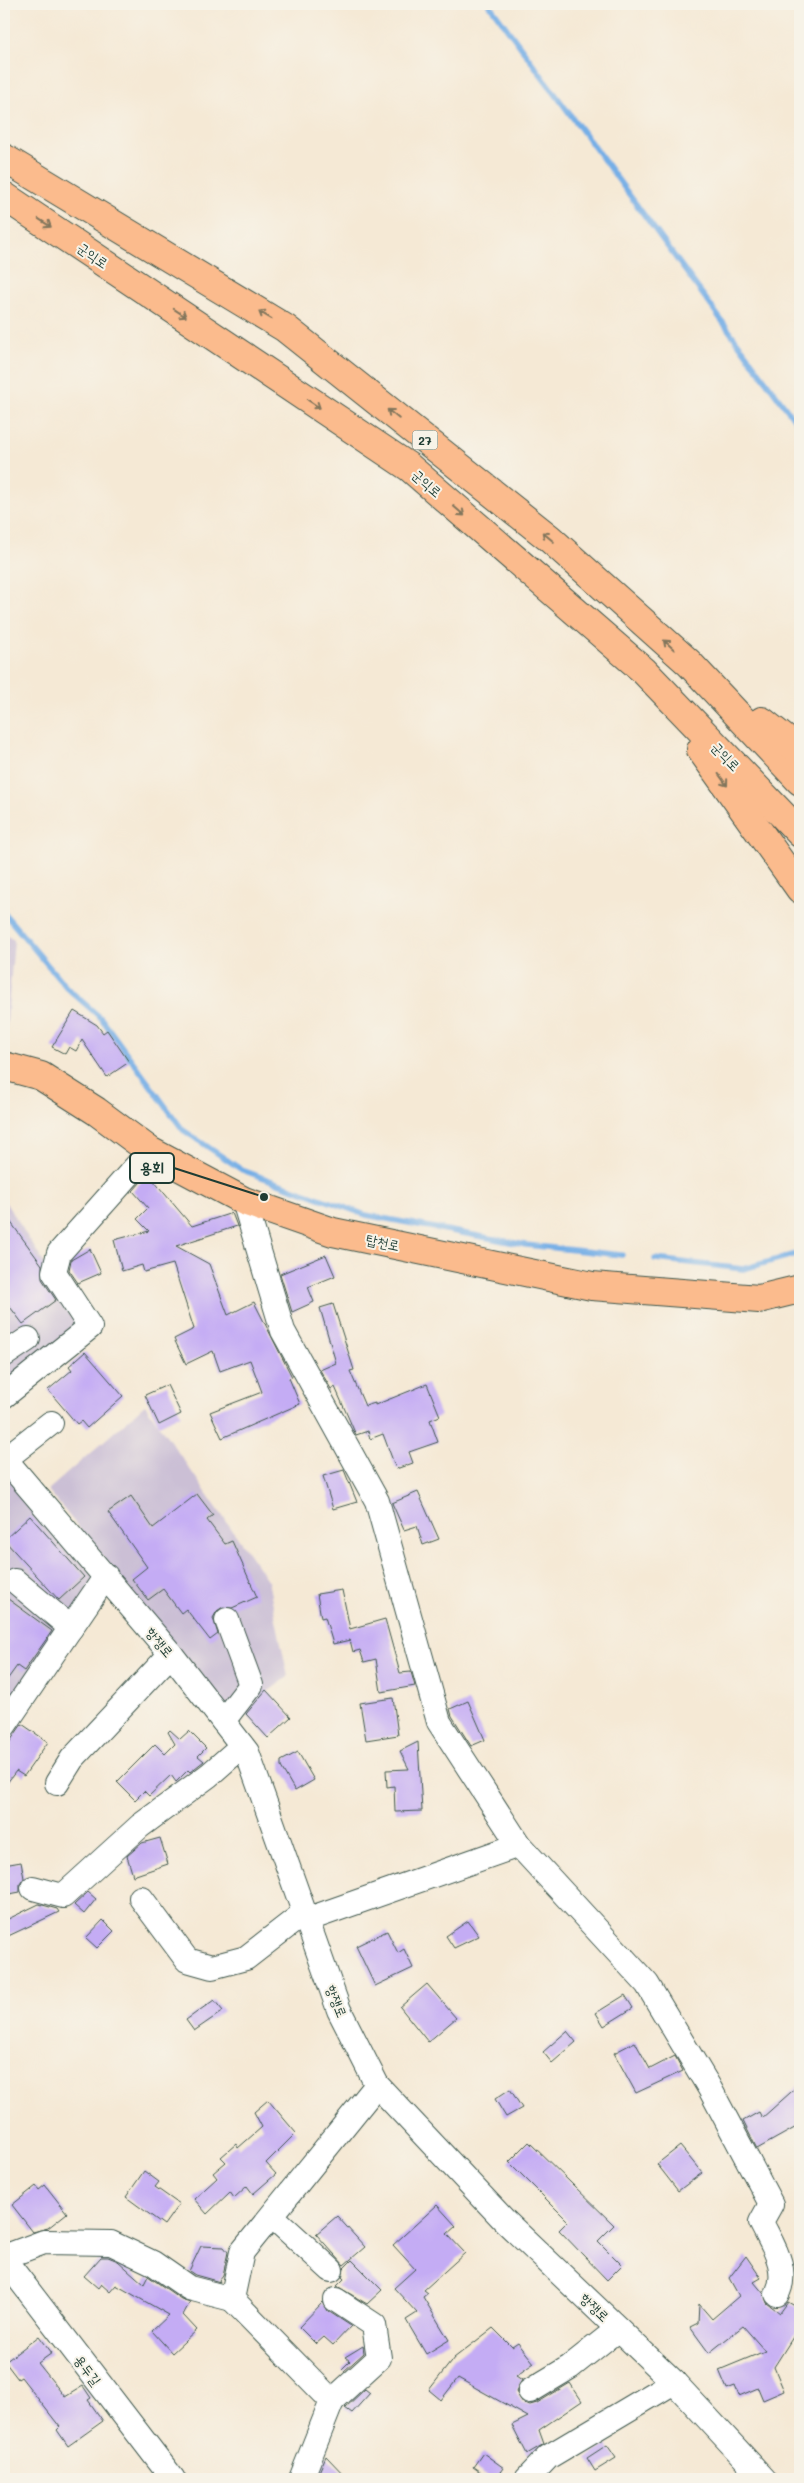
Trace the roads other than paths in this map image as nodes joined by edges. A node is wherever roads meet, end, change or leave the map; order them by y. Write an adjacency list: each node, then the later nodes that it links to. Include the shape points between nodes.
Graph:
1 (4, 158): 3 (main road, 27, one-way to 1, via 549,538 285,328)
2 (4, 196): 4 (main road, 군익로, one-way to 4, via 408,467)
3 (689, 663): 5 (main road); 6 (main road, 27)
4 (642, 670): 7 (main road, 군익로); 8 (main road, one-way to 8)
5 (800, 751)
6 (800, 781)
7 (800, 833)
8 (800, 889)
9 (4, 1066): 10 (main road, 탑천로, via 41,1076)
10 (150, 1151): 11 (main road, 탑천로); 15 (street, via 59,1253 54,1272 90,1327)
11 (244, 1200): 12 (main road, 탑천로, via 333,1232 592,1286 759,1299); 27 (street, via 283,1331 377,1501 439,1722)
12 (800, 1289)
13 (28, 1339): 14 (street)
14 (4, 1355)
15 (4, 1396)
16 (50, 1423): 17 (street)
17 (4, 1459): 18 (street, 항쟁로)
18 (106, 1576): 21 (street); 22 (street, 항쟁로)
19 (15, 1581): 21 (street)
20 (228, 1620): 23 (street, via 251,1685)
21 (71, 1628): 24 (street)
22 (171, 1654): 23 (street, 항쟁로); 26 (street, via 72,1759)
23 (223, 1721): 25 (street, 항쟁로)
24 (4, 1726)
25 (242, 1746): 28 (street, via 140,1826 63,1896); 30 (street, 항쟁로, via 247,1752)
26 (57, 1782)
27 (519, 1845): 30 (street); 35 (street, via 647,1984 709,2087 771,2204 761,2222 780,2262 783,2284)
28 (33, 1888)
29 (140, 1898): 30 (street, via 187,1960 212,1967 246,1958)
30 (305, 1916): 31 (street, 항쟁로, via 339,2010)
31 (377, 2084): 32 (street); 38 (street, 항쟁로, via 505,2221)
32 (272, 2216): 34 (street); 36 (street, via 242,2252)
33 (4, 2258): 36 (street, via 44,2242 111,2243 153,2263 189,2288); 42 (street, 용두길)
34 (331, 2270)
35 (777, 2294)
36 (232, 2299): 41 (street)
37 (336, 2300): 41 (street, via 374,2325 379,2358)
38 (618, 2328): 39 (street, 항쟁로); 40 (street, via 570,2367)
39 (674, 2382): 44 (street, via 548,2457); 45 (street, 항쟁로)
40 (530, 2391)
41 (332, 2401): 43 (street)
42 (173, 2479)
43 (301, 2479)
44 (527, 2479)
45 (764, 2479)

